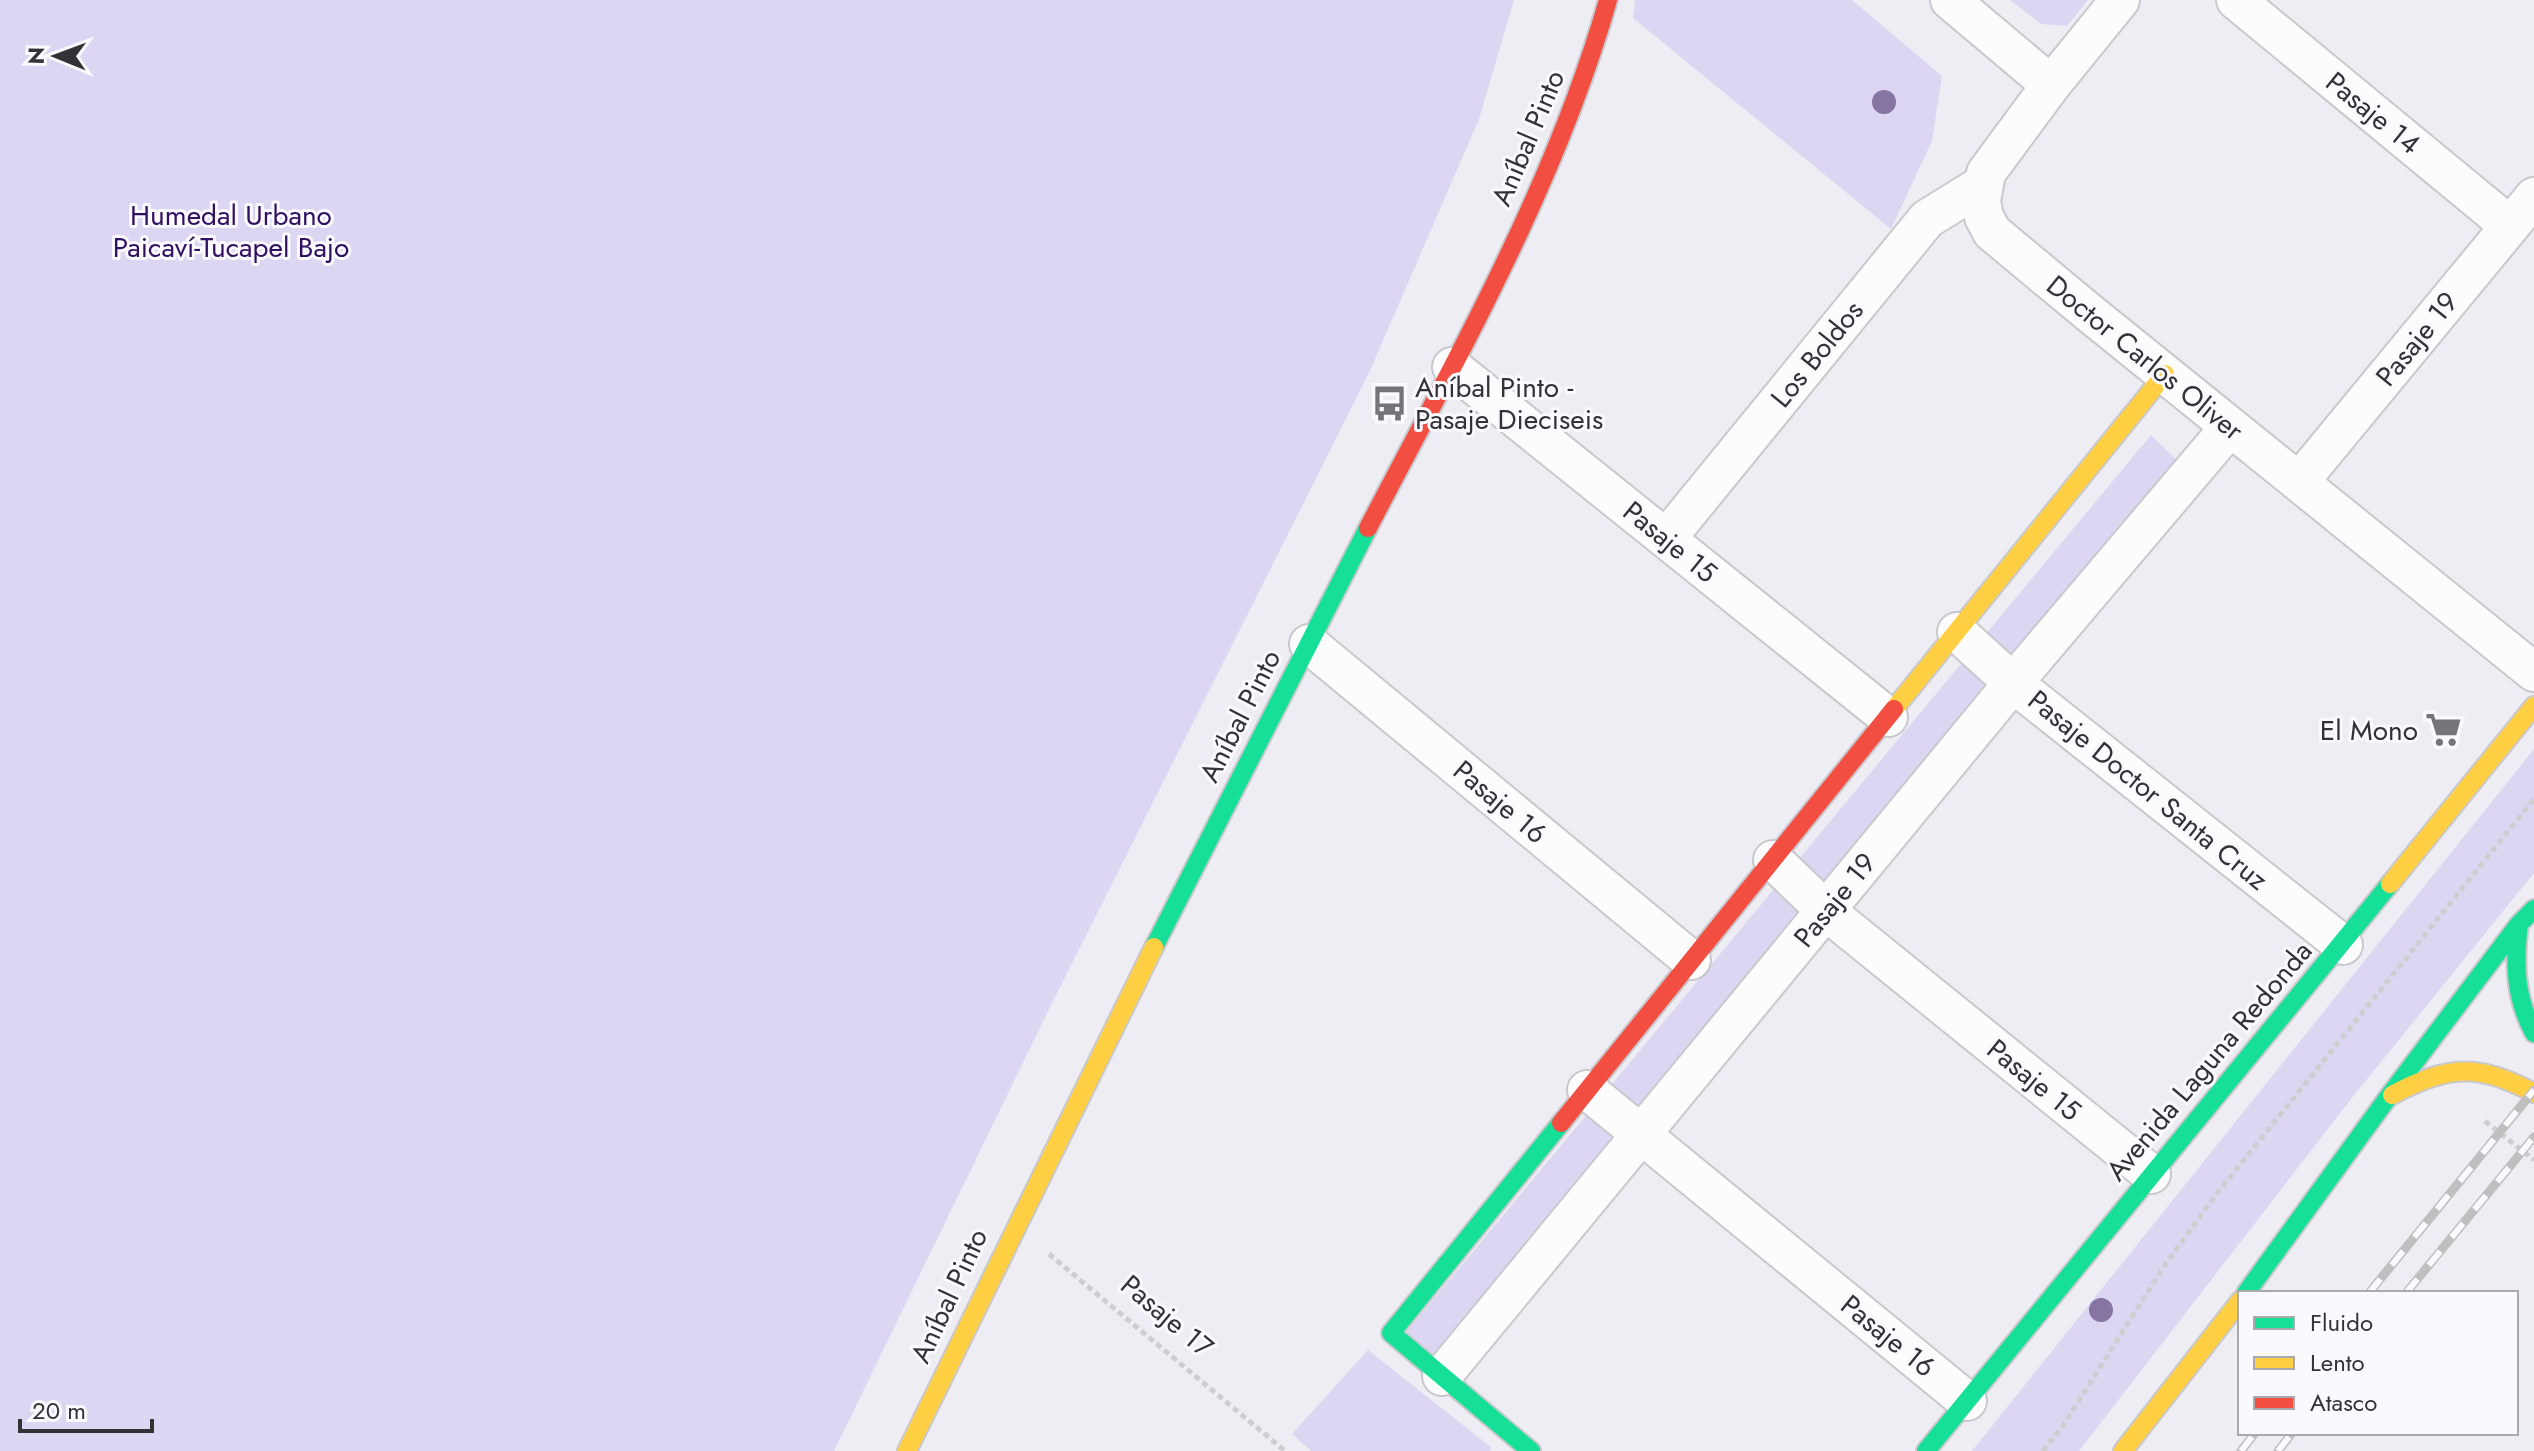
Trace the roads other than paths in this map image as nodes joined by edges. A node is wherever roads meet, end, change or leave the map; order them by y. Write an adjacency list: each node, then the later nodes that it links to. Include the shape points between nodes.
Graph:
1 (1608, 0): 9 (street, Aníbal Pinto, via 1546,175)
2 (1950, 0): 5 (street)
3 (2120, 0): 5 (street)
4 (2236, 0): 8 (street, Pasaje 14)
5 (2051, 85): 6 (street, via 1993,160)
6 (1982, 185): 10 (street, Doctor Carlos Oliver, via 1984,217 1992,232); 13 (street, Los Boldos, via 1927,219)
7 (2534, 197): 8 (street, Pasaje 19)
8 (2510, 226): 12 (street, Pasaje 19)
9 (1452, 367): 13 (street, Pasaje 15); 15 (street, Aníbal Pinto)
10 (2165, 374): 11 (street, Doctor Carlos Oliver); 14 (street)
11 (2230, 427): 12 (street, Doctor Carlos Oliver); 17 (street, Pasaje 19)
12 (2299, 482): 16 (street, Doctor Carlos Oliver)
13 (1666, 539): 19 (street, Pasaje 15)
14 (1957, 632): 17 (street, Pasaje Doctor Santa Cruz); 19 (street)
15 (1309, 644): 25 (street, Pasaje 16); 37 (street, Aníbal Pinto, via 1013,1224)
16 (2534, 672)
17 (2013, 683): 22 (street, Pasaje 19); 24 (street, Pasaje Doctor Santa Cruz)
18 (2534, 706): 24 (street, Avenida Laguna Redonda)
19 (1888, 717): 20 (street)
20 (1773, 860): 22 (street, Pasaje 15); 25 (street)
21 (2534, 909): 23 (street)
22 (1826, 911): 30 (street, Pasaje 19); 31 (street, Pasaje 15)
23 (2519, 924): 26 (street, via 2515,975); 29 (street)
24 (2343, 945): 31 (street, Avenida Laguna Redonda)
25 (1691, 960): 27 (street)
26 (2534, 1033)
27 (1587, 1090): 30 (street, Pasaje 16); 34 (street, via 1391,1333)
28 (2534, 1093): 29 (street, via 2488,1071 2465,1069 2428,1077)
29 (2389, 1096): 32 (street)
30 (1641, 1135): 34 (street, Pasaje 19); 35 (street, Pasaje 16)
31 (2151, 1174): 35 (street, Avenida Laguna Redonda)
32 (2247, 1291)
33 (2238, 1304): 39 (street)
34 (1442, 1376): 36 (street)
35 (1967, 1401): 38 (street, Avenida Laguna Redonda)
36 (1524, 1449)
37 (907, 1451)
38 (1926, 1451)
39 (2123, 1451)

